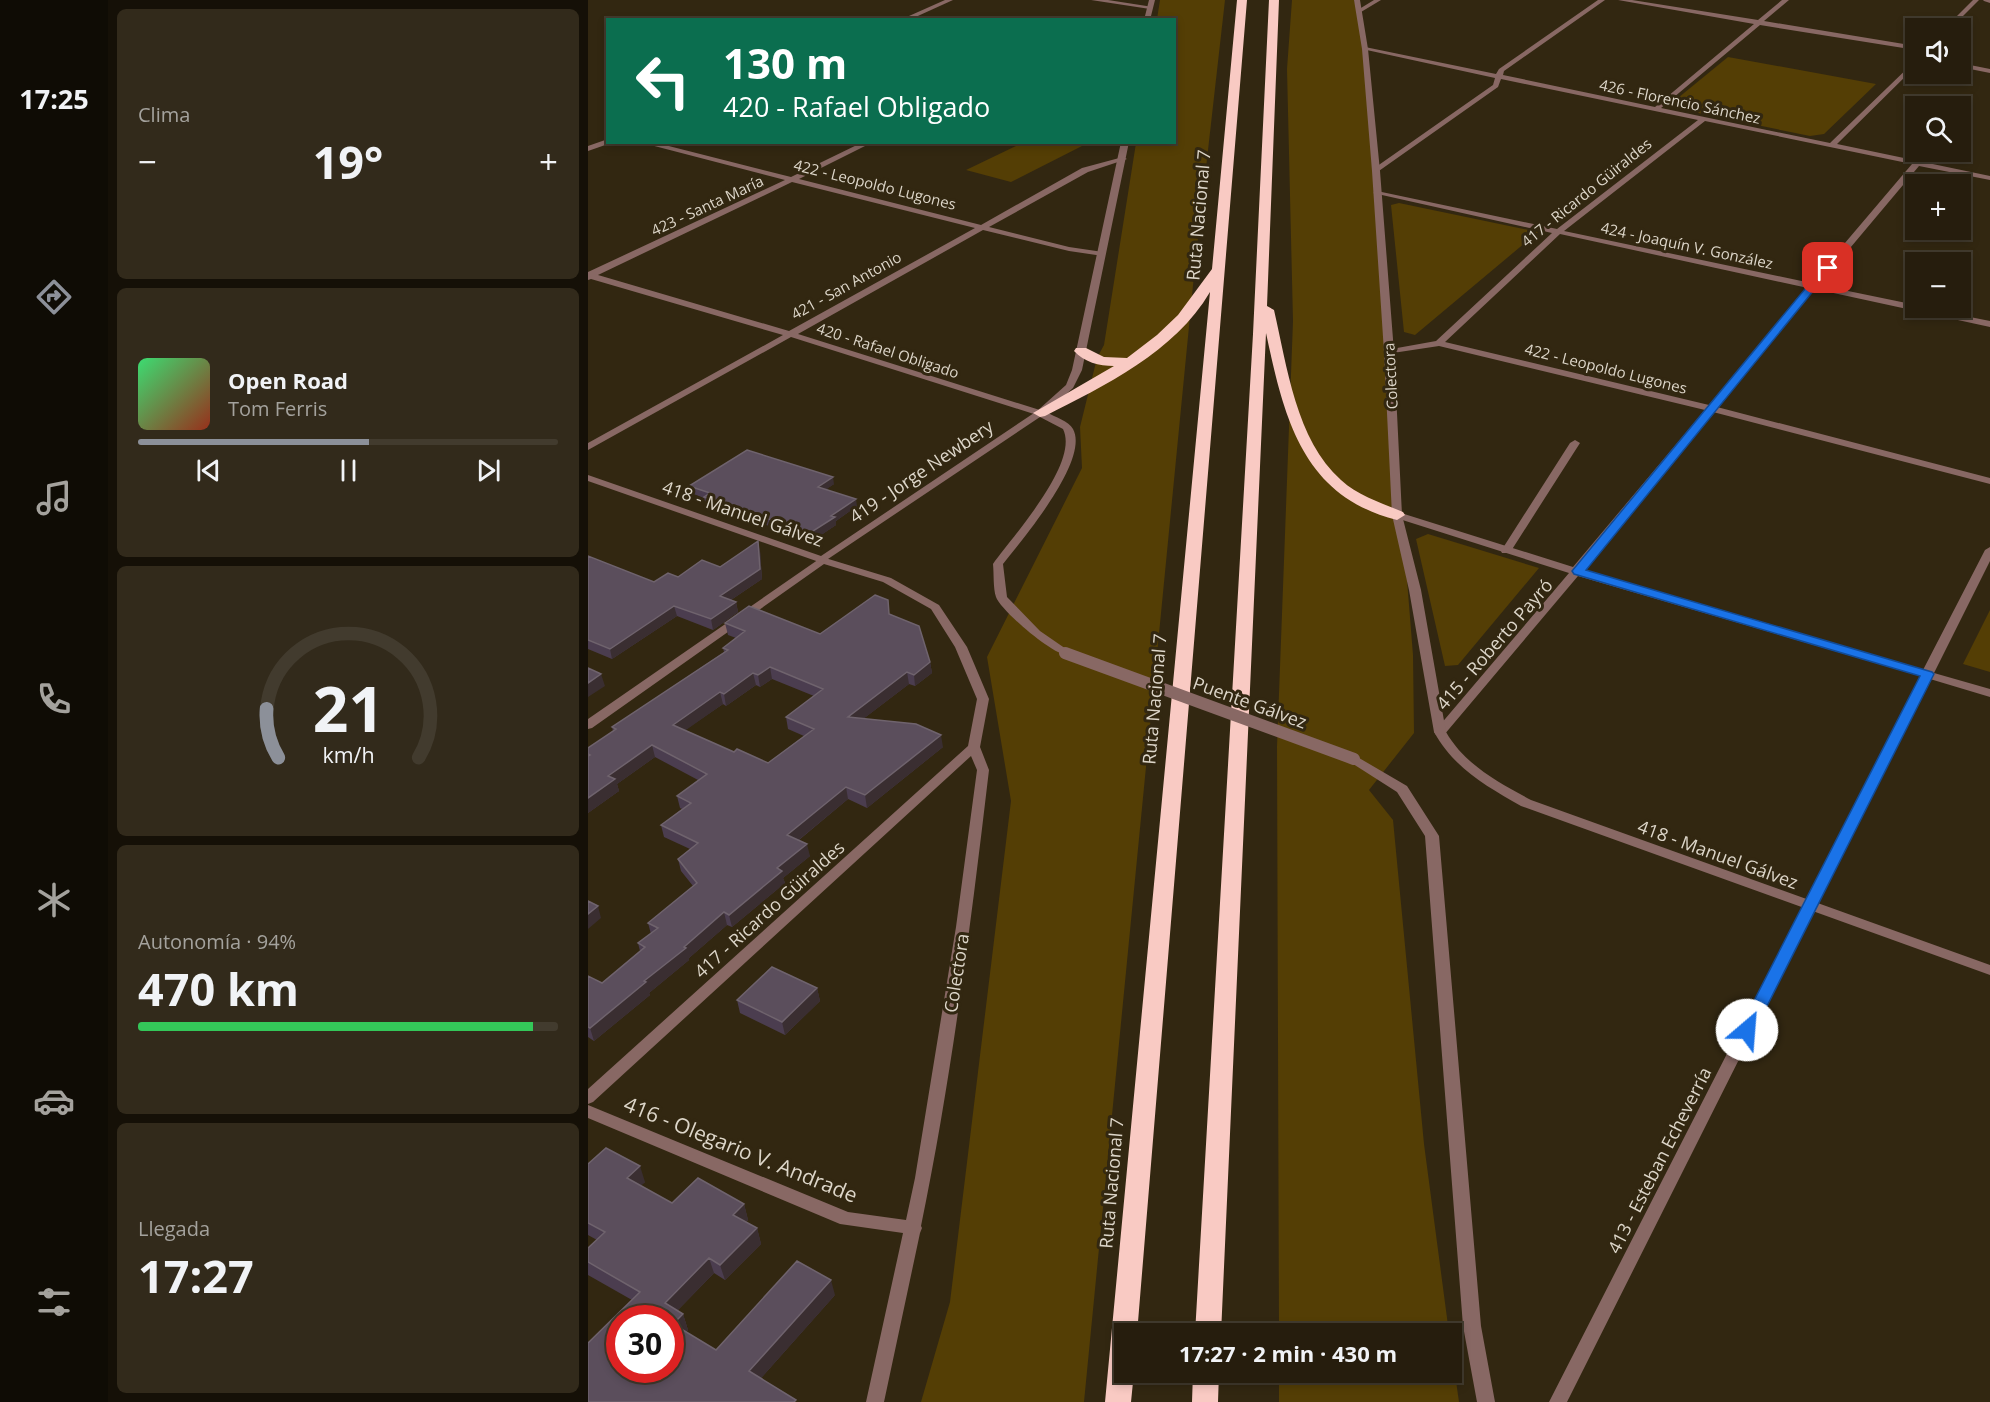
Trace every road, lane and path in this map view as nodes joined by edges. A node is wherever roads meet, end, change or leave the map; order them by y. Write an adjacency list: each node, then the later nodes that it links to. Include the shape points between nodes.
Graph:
1 (950, 0): 13 (street)
2 (1094, 0): 11 (street)
3 (1242, 0): 39 (highway, Ruta Nacional 7)
4 (1275, 0): 42 (highway)
5 (1357, 0): 12 (street, Colectora)
6 (1378, 0): 12 (street)
7 (1602, 0): 21 (street, via 1501,70)
8 (1621, 0): 15 (street)
9 (1786, 0): 15 (street)
10 (1976, 0): 14 (street)
11 (1151, 4)
12 (1359, 11): 17 (street, Colectora)
13 (908, 18)
14 (1958, 18)
15 (1760, 22): 16 (street); 22 (street)
16 (1905, 46)
17 (1365, 49): 21 (street, 426 - Florencio Sánchez); 32 (street, Colectora)
18 (1971, 67): 19 (street)
19 (1990, 71)
20 (1905, 73): 28 (street)
21 (1499, 78): 22 (street, 426 - Florencio Sánchez); 32 (street, via 1496,87)
22 (1656, 109): 23 (street, 426 - Florencio Sánchez)
23 (1704, 119): 28 (street, 426 - Florencio Sánchez); 37 (street, 417 - Ricardo Güiraldes)
24 (606, 142): 29 (street)
25 (650, 144): 34 (street, 422 - Leopoldo Lugones)
26 (866, 144): 34 (street, 423 - Santa María)
27 (1125, 144): 30 (street)
28 (1832, 146): 31 (street, 426 - Florencio Sánchez)
29 (588, 149)
30 (1123, 159): 36 (street, 421 - San Antonio, via 1085,170); 38 (street)
31 (1917, 163): 33 (street, 426 - Florencio Sánchez); 41 (street, 415 - Roberto Payró)
32 (1376, 171): 35 (street, Colectora)
33 (1990, 177)
34 (793, 179): 36 (street, 422 - Leopoldo Lugones); 40 (street, 423 - Santa María)
35 (1377, 193): 37 (street, 424 - Joaquín V. González); 47 (street, Colectora)
36 (982, 226): 38 (street, 422 - Leopoldo Lugones); 44 (street, 421 - San Antonio)
37 (1559, 231): 41 (street, 424 - Joaquín V. González); 45 (street, 417 - Ricardo Güiraldes)
38 (1100, 254): 46 (street)
39 (1220, 259): 48 (highway, via 1205,291 1189,311); 76 (highway, Ruta Nacional 7)
40 (589, 276): 44 (street, 420 - Rafael Obligado)
41 (1813, 286): 43 (street, 424 - Joaquín V. González); 49 (street, 415 - Roberto Payró)
42 (1263, 288): 55 (highway, via 1278,358 1306,449 1334,483 1355,498); 73 (highway, via 1220,1046)
43 (1990, 324)
44 (789, 334): 50 (street, 420 - Rafael Obligado); 52 (street, 421 - San Antonio)
45 (1439, 343): 47 (street, 422 - Leopoldo Lugones); 49 (street, 422 - Leopoldo Lugones)
46 (1081, 351): 48 (highway, via 1102,362); 50 (street, via 1070,386)
47 (1389, 352): 55 (street, Colectora)
48 (1129, 362): 50 (highway, via 1107,379)
49 (1712, 409): 54 (street, 422 - Leopoldo Lugones); 59 (street, 415 - Roberto Payró)
50 (1040, 413): 58 (street, 419 - Jorge Newbery); 61 (street, 420 - Rafael Obligado, via 1068,427 1073,439 1065,466 1043,506 998,564 1002,598 1036,633)
51 (1575, 443): 57 (street)
52 (588, 447)
53 (588, 478): 58 (street, 418 - Manuel Gálvez)
54 (1990, 481)
55 (1397, 516): 57 (street); 65 (street, Colectora, via 1415,590)
56 (1990, 550): 62 (street, 413 - Esteban Echeverría)
57 (1506, 551): 59 (street)
58 (822, 560): 60 (street, 418 - Manuel Gálvez); 64 (street, 419 - Jorge Newbery)
59 (1578, 571): 62 (street); 65 (street, 415 - Roberto Payró)
60 (887, 580): 66 (street, Colectora, via 935,607 961,647 983,699)
61 (1065, 653): 78 (street, Puente Gálvez, bridge, via 1354,759 1402,789 1432,836 1472,1326)
62 (1928, 674): 63 (street); 68 (street, 413 - Esteban Echeverría)
63 (1990, 693)
64 (588, 726)
65 (1440, 732): 67 (street, Colectora)
66 (974, 747): 70 (street, 417 - Ricardo Güiraldes); 72 (street, Colectora, via 983,770 971,872)
67 (1448, 747): 68 (street, 418 - Manuel Gálvez, via 1471,770 1526,803)
68 (1810, 906): 69 (street, 418 - Manuel Gálvez); 79 (street, 413 - Esteban Echeverría)
69 (1990, 970)
70 (588, 1098)
71 (588, 1111): 72 (street, 416 - Olegario V. Andrade, via 846,1219)
72 (914, 1228): 75 (street, Colectora)
73 (1208, 1323)
74 (1206, 1383): 77 (highway)
75 (874, 1402)
76 (1118, 1402)
77 (1205, 1402)
78 (1486, 1402)
79 (1558, 1402)

